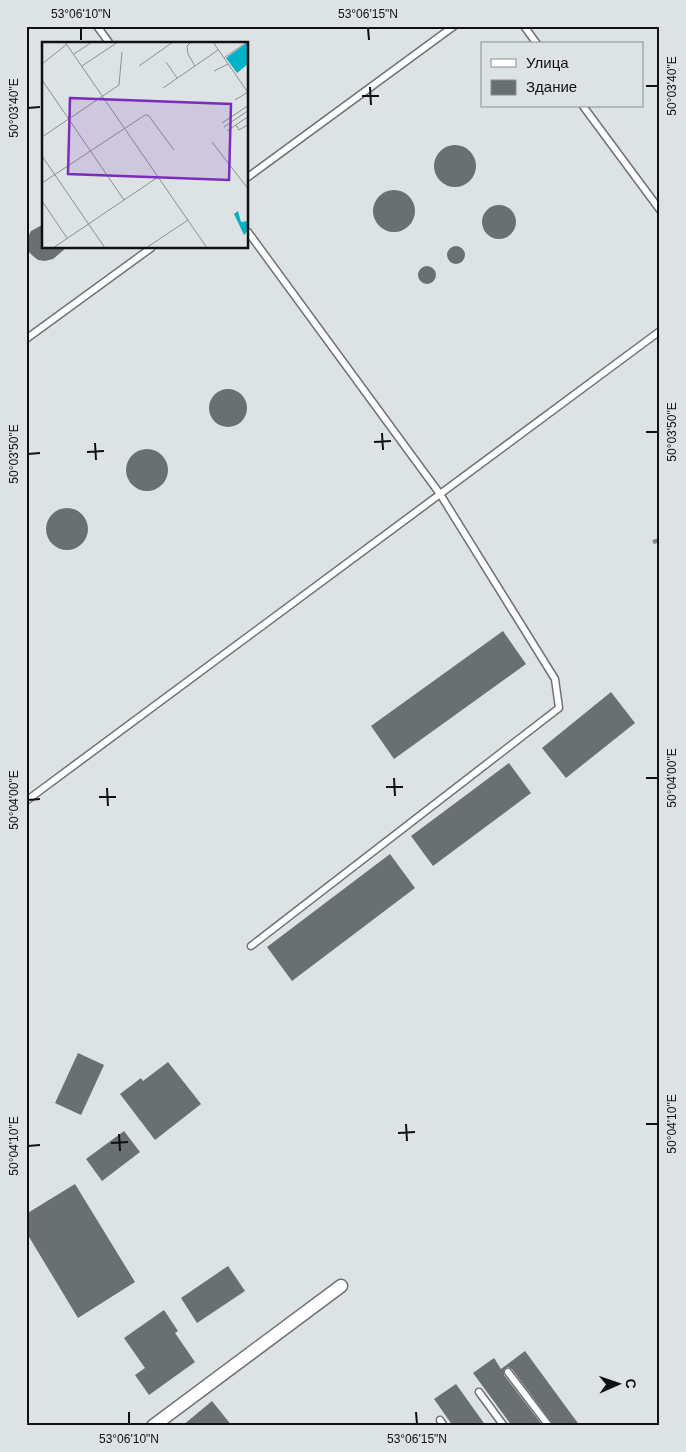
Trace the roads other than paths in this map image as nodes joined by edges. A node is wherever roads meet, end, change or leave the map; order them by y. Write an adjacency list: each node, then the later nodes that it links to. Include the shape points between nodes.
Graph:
1 (97, 26): 4 (lane)
2 (454, 26): 7 (lane)
3 (524, 26): 5 (lane)
4 (109, 42)
5 (536, 42)
6 (584, 108): 8 (lane)
7 (249, 176)
8 (660, 210)
9 (249, 233): 13 (lane)
10 (150, 249): 12 (lane)
11 (660, 331): 13 (lane)
12 (26, 339)
13 (440, 494): 14 (lane); 15 (lane, via 555,679 559,708)
14 (26, 801)
15 (252, 946)
16 (341, 1286): 19 (street)
17 (508, 1372): 21 (lane)
18 (479, 1392): 20 (lane)
19 (153, 1426)
20 (504, 1426)
21 (549, 1426)

